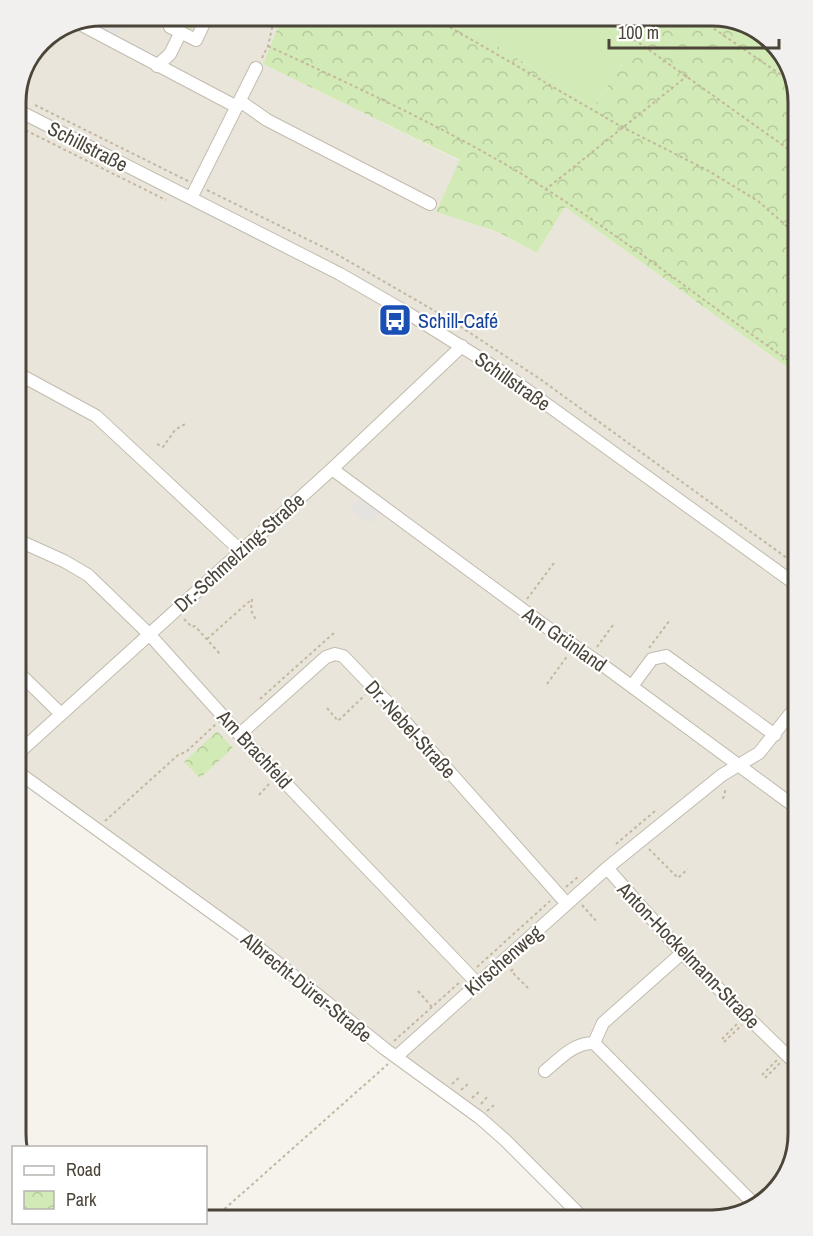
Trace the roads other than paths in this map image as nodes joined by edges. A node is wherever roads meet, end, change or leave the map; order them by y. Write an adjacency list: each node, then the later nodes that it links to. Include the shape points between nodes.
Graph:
1 (170, 26): 4 (street)
2 (203, 26): 4 (street, via 196,40)
3 (86, 27): 5 (street)
4 (180, 35): 5 (street, via 170,54)
5 (157, 66): 7 (street)
6 (256, 68): 7 (street)
7 (238, 104): 9 (street); 10 (street)
8 (26, 115): 9 (street, Schillstraße)
9 (191, 198): 11 (street, Schillstraße, via 340,274)
10 (430, 204)
11 (462, 346): 13 (street, Dr.-Schmelzing-Straße); 16 (street, Schillstraße)
12 (26, 379): 15 (street, via 96,416)
13 (332, 469): 15 (street, Dr.-Schmelzing-Straße); 19 (street, Am Grünland)
14 (26, 544): 17 (street, Am Brachfeld, via 88,574)
15 (241, 551): 17 (street, Dr.-Schmelzing-Straße)
16 (788, 585)
17 (148, 634): 20 (street, Dr.-Schmelzing-Straße); 22 (street, Am Brachfeld)
18 (26, 680): 20 (street)
19 (632, 686): 23 (street, via 652,659 666,656); 25 (street, Am Grünland)
20 (61, 714): 24 (street, Dr.-Schmelzing-Straße)
21 (788, 717): 23 (street, Kirschenweg)
22 (240, 734): 29 (street, Dr.-Nebel-Straße, via 326,657 343,656); 31 (street, Am Brachfeld)
23 (775, 735): 25 (street, Kirschenweg, via 759,753)
24 (26, 746)
25 (740, 764): 27 (street, Am Grünland); 28 (street, Kirschenweg)
26 (26, 778): 34 (street, Albrecht-Dürer-Straße, via 234,929)
27 (788, 801)
28 (607, 868): 29 (street, Kirschenweg); 30 (street, Anton-Hockelmann-Straße)
29 (571, 900): 31 (street, Kirschenweg)
30 (682, 953): 32 (street, via 603,1023); 33 (street, Anton-Hockelmann-Straße)
31 (477, 983): 34 (street, Kirschenweg)
32 (594, 1043): 35 (street, via 573,1048); 36 (street)
33 (788, 1056)
34 (396, 1057): 37 (street, Albrecht-Dürer-Straße, via 490,1126)
35 (545, 1071)
36 (750, 1200)
37 (575, 1210)

